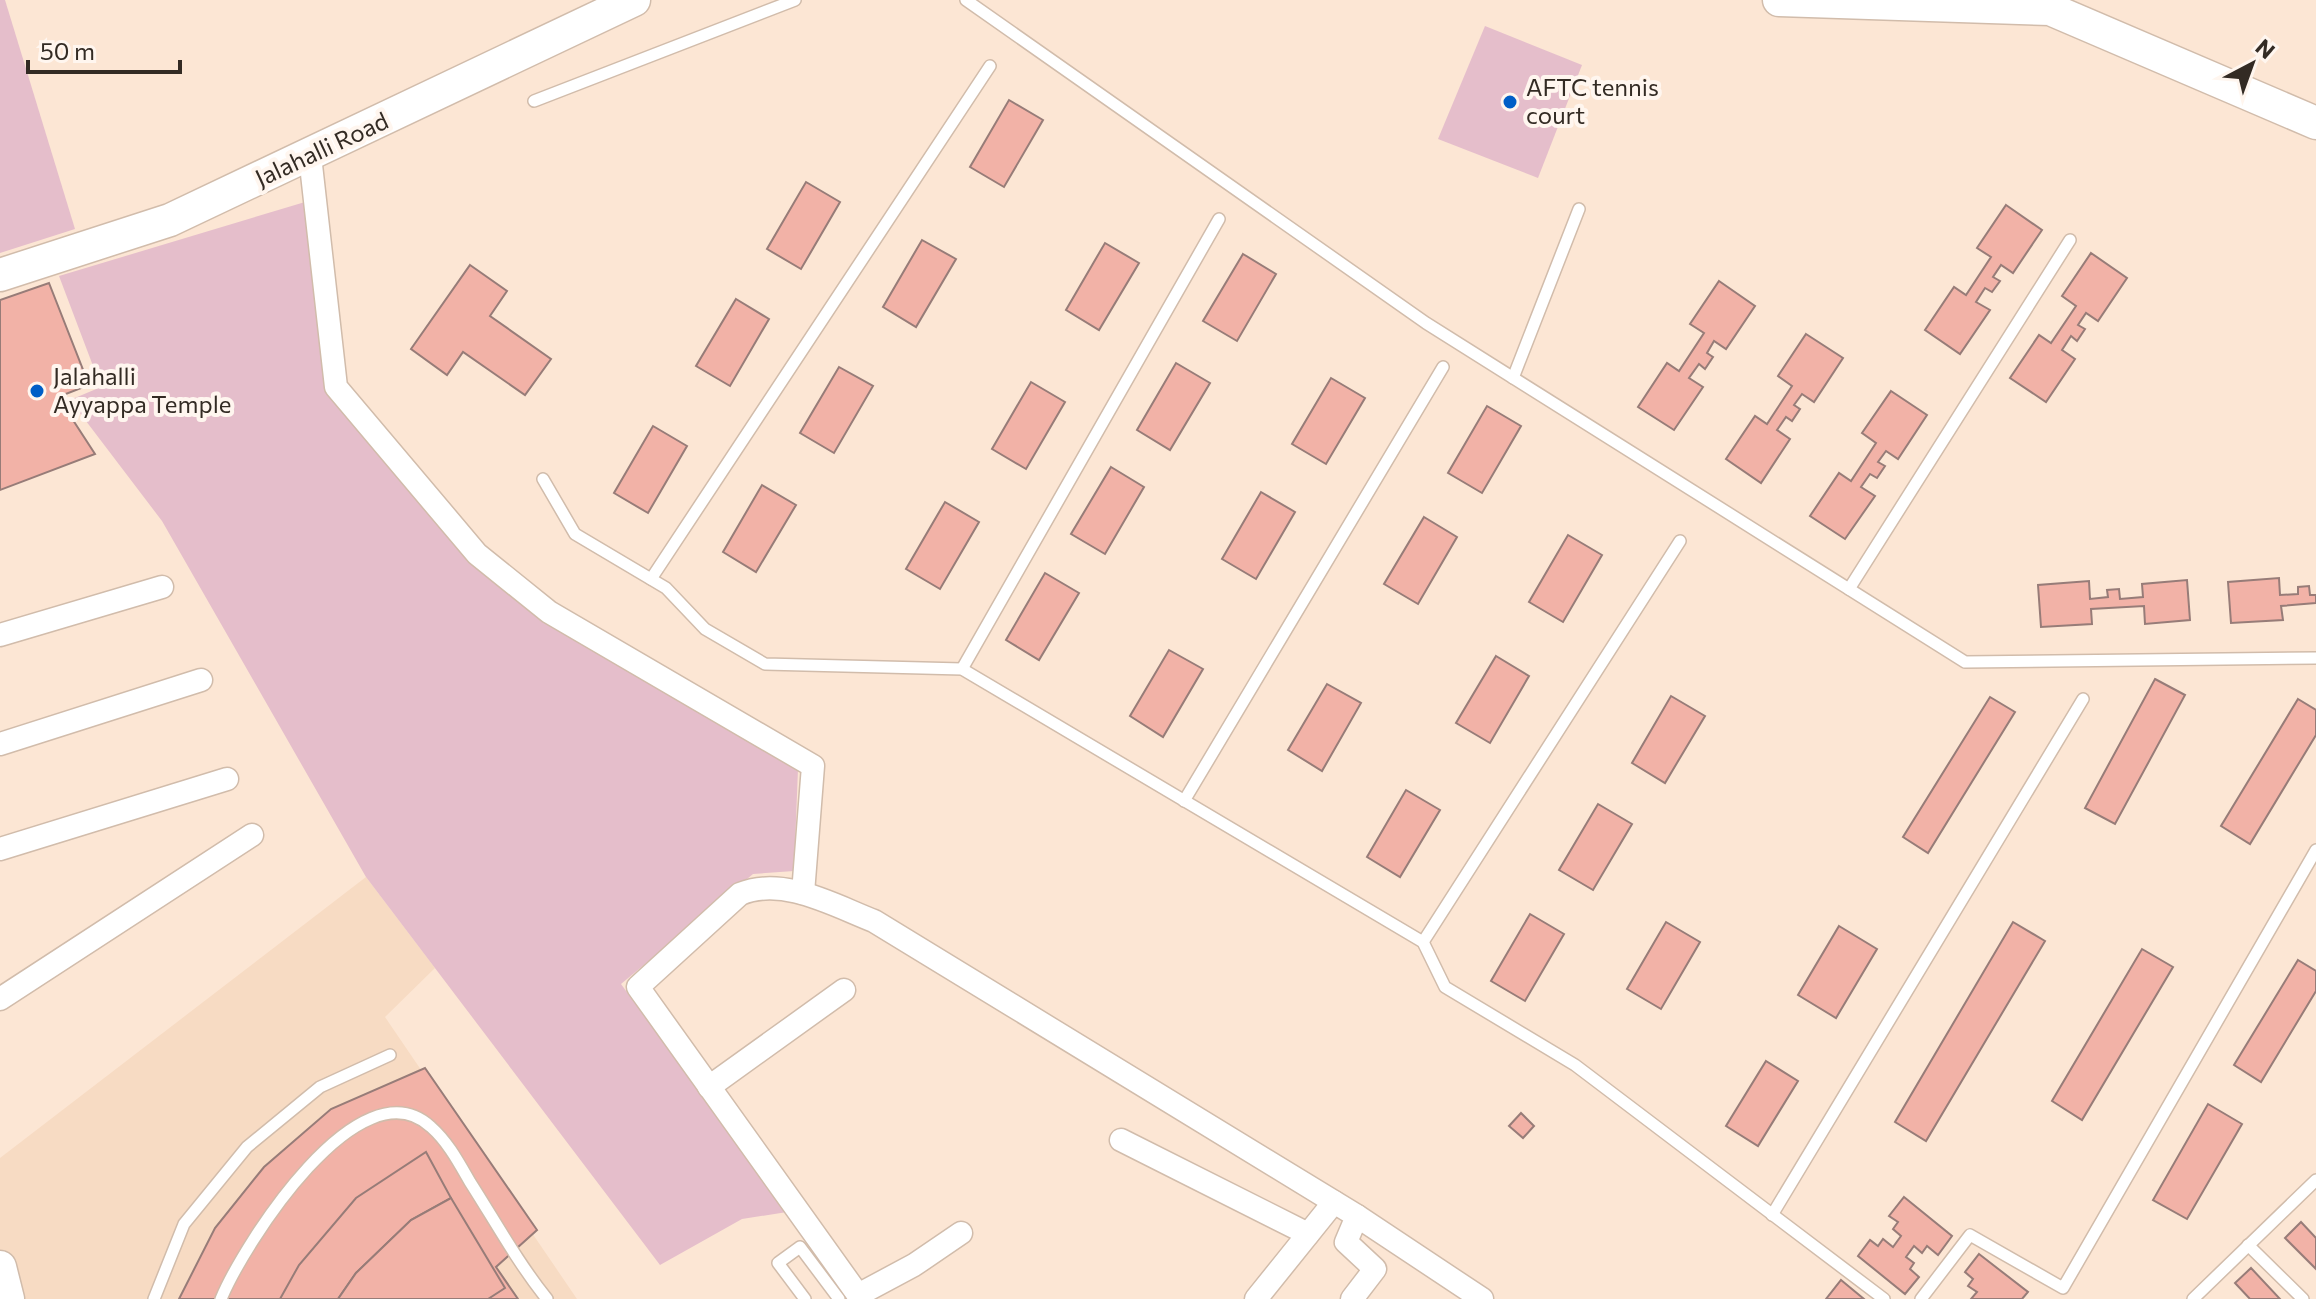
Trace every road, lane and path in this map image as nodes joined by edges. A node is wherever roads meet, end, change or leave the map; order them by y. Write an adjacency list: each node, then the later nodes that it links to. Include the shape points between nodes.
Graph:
1 (634, 0): 9 (main road, Jalahalli Road)
2 (795, 0): 7 (lane)
3 (966, 0): 15 (lane, via 1426,323)
4 (1779, 0): 5 (main road)
5 (1975, 3): 8 (main road, via 2050,9)
6 (990, 66): 18 (lane)
7 (534, 101)
8 (2316, 123)
9 (310, 156): 13 (main road, Jalahalli Road, via 170,220); 32 (street, via 336,387 477,554 549,612 813,766)
10 (1579, 209): 15 (lane)
11 (1219, 219): 23 (lane)
12 (2070, 240): 20 (lane)
13 (0, 275)
14 (1443, 367): 28 (lane)
15 (1513, 378): 20 (lane)
16 (543, 479): 18 (lane, via 575,534)
17 (1680, 541): 33 (lane)
18 (651, 579): 23 (lane, via 705,629 765,664)
19 (162, 587): 21 (street)
20 (1849, 589): 22 (lane, via 1965,662)
21 (0, 635)
22 (2316, 658)
23 (962, 669): 28 (lane)
24 (201, 680): 26 (street)
25 (2083, 699): 41 (lane)
26 (0, 744)
27 (227, 779): 30 (street)
28 (1184, 801): 33 (lane)
29 (252, 835): 35 (street)
30 (0, 849)
31 (2316, 850): 57 (lane, via 2063,1288 1970,1235)
32 (803, 893): 37 (street, via 757,887 740,894 638,987); 40 (street, via 874,921)
33 (1423, 942): 41 (lane, via 1445,987 1575,1065)
34 (844, 990): 37 (street)
35 (0, 999)
36 (390, 1055): 49 (lane, via 320,1087 247,1147 184,1224)
37 (709, 1087): 47 (street)
38 (1121, 1140): 44 (street)
39 (2316, 1180): 45 (lane)
40 (1334, 1202): 42 (street); 44 (street)
41 (1772, 1215): 56 (lane)
42 (1357, 1216): 54 (street, via 1346,1242 1375,1269); 55 (street)
43 (961, 1233): 47 (street)
44 (1308, 1234): 53 (street)
45 (2248, 1245): 58 (lane); 59 (lane)
46 (0, 1267): 48 (main road)
47 (852, 1298): 52 (lane, via 800,1247 778,1263)
48 (8, 1299)
49 (154, 1299)
50 (221, 1299): 51 (lane, via 286,1190 325,1150 365,1122 384,1112 402,1112 425,1123 448,1146)
51 (547, 1299)
52 (805, 1299)
53 (1256, 1299)
54 (1352, 1299)
55 (1482, 1299)
56 (1884, 1299)
57 (1921, 1299)
58 (2193, 1299)
59 (2303, 1299)

